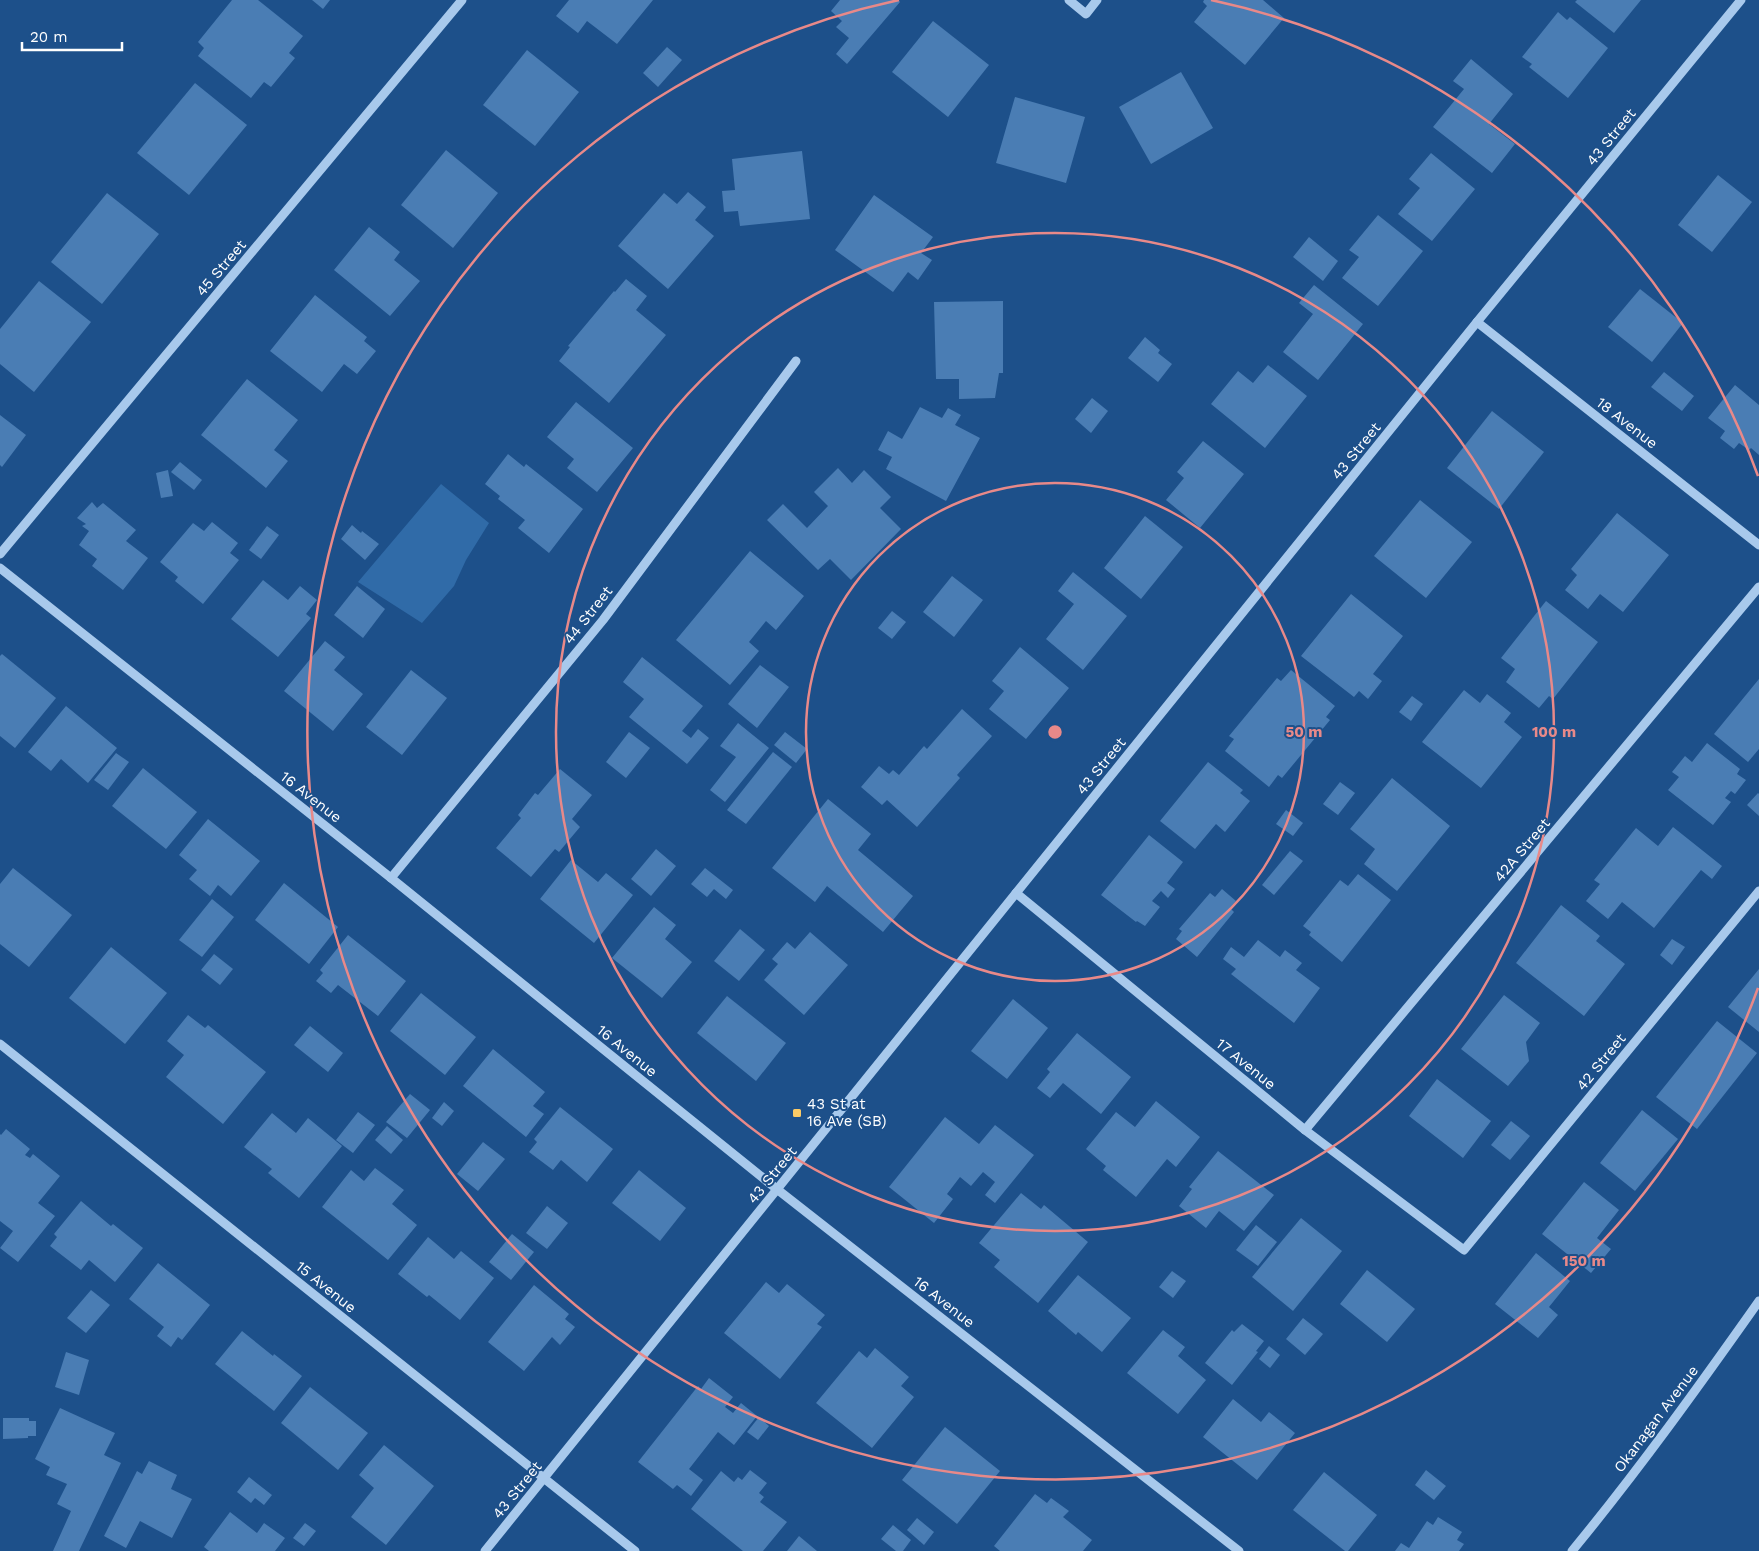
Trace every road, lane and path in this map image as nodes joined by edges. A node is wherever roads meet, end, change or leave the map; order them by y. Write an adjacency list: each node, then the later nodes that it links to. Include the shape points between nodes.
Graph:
1 (462, 0): 8 (street, 45 Street)
2 (1069, 0): 3 (street, via 1086,14)
3 (1097, 0)
4 (1740, 0): 5 (street, 43 Street)
5 (1477, 322): 7 (street, 18 Avenue); 13 (street, 43 Street)
6 (796, 361): 11 (street, 44 Street, via 603,620)
7 (1759, 545)
8 (0, 554)
9 (0, 568): 11 (street, 16 Avenue)
10 (1759, 587): 15 (street, 42A Street)
11 (391, 878): 16 (street, 16 Avenue)
12 (1759, 890): 17 (street, 42 Street)
13 (1016, 893): 15 (street, 17 Avenue); 16 (street, 43 Street)
14 (0, 1044): 19 (street, 15 Avenue)
15 (1305, 1130): 17 (street, 17 Avenue)
16 (778, 1190): 19 (street, 43 Street); 22 (street, 16 Avenue)
17 (1464, 1250)
18 (1759, 1301): 23 (street, Okanagan Avenue)
19 (543, 1478): 20 (street, 43 Street); 21 (street, 15 Avenue)
20 (485, 1551)
21 (635, 1551)
22 (1239, 1551)
23 (1572, 1551)

